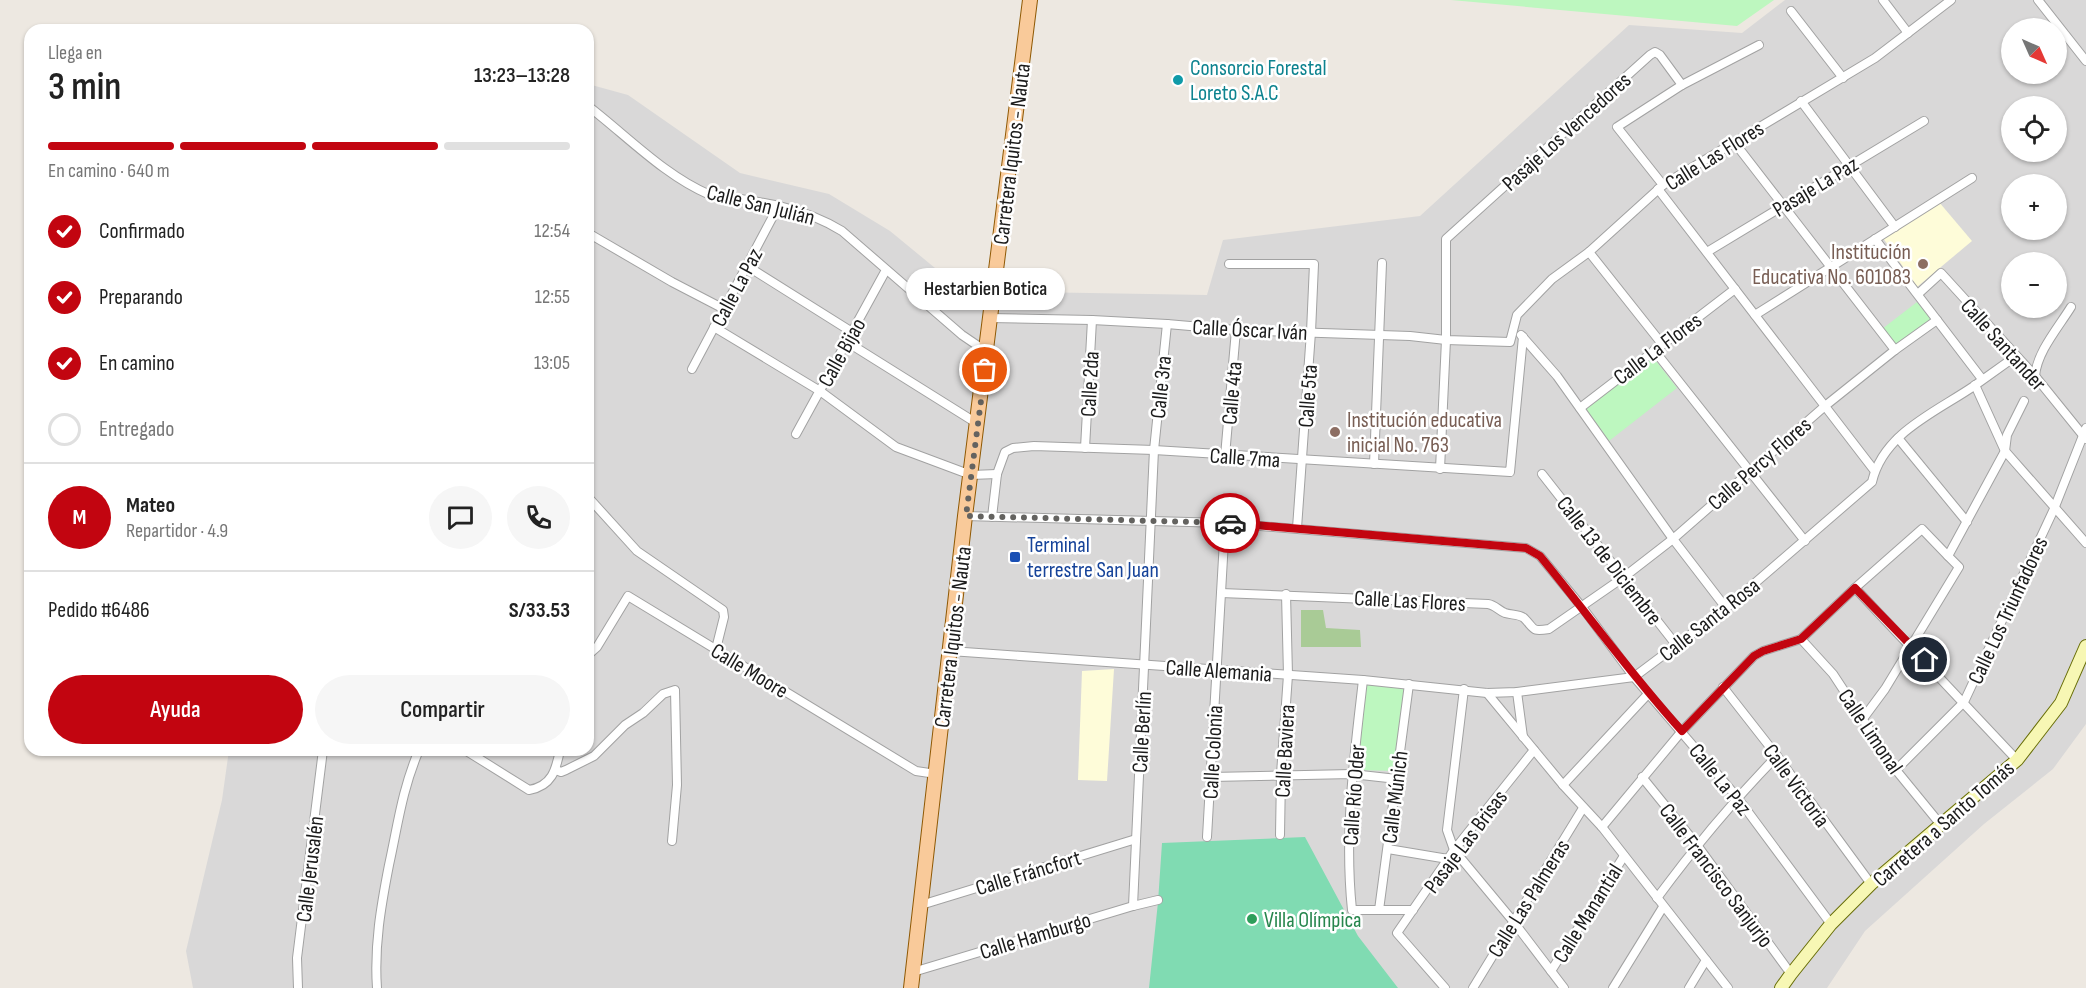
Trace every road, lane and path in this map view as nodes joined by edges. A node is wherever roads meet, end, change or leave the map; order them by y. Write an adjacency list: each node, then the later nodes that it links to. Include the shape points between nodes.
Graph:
1 (1030, 0): 35 (main road, Carretera Iquitos - Nauta)
2 (1883, 0): 6 (street)
3 (1951, 0): 6 (street, Calle Las Flores)
4 (2038, 0): 8 (street)
5 (1791, 11): 9 (street)
6 (1908, 33): 9 (street, Calle Las Flores)
7 (1759, 45): 10 (street)
8 (2086, 61)
9 (1843, 78): 11 (street, Calle Las Flores)
10 (1682, 85): 17 (street, via 1617,127); 46 (street, Pasaje Los Vencedores, via 1660,55 1650,55 1446,239)
11 (1801, 101): 14 (street, Calle Las Flores); 15 (street)
12 (594, 111): 18 (street, Calle San Julián, via 679,179 701,191)
13 (1924, 121): 15 (street, Pasaje La Paz)
14 (1734, 142): 17 (street, Calle Las Flores); 19 (street)
15 (1849, 166): 19 (street, Pasaje La Paz); 20 (street)
16 (1972, 178): 20 (street)
17 (1660, 187): 23 (street, Calle Las Flores); 24 (street)
18 (779, 205): 27 (street, Calle La Paz); 29 (street, Calle San Julián, via 825,220)
19 (1783, 206): 24 (street, Pasaje La Paz); 28 (street)
20 (1895, 227): 22 (street)
21 (594, 236): 33 (street)
22 (1875, 239): 28 (street); 31 (street)
23 (1589, 252): 39 (street, Calle Las Flores, via 1552,279 1517,315); 49 (street)
24 (1707, 252): 30 (street)
25 (1382, 263): 44 (street)
26 (1229, 264): 42 (street, Calle 5ta, via 1314,264)
27 (747, 266): 33 (street, Calle La Paz); 43 (street)
28 (1830, 267): 34 (street); 50 (street)
29 (886, 270): 43 (street, Calle Bijao); 51 (street, Calle San Julián)
30 (1735, 289): 34 (street); 49 (street, Calle La Flores)
31 (1918, 294): 37 (street); 52 (street, Calle Santander, via 1941,273)
32 (2071, 307): 54 (street, via 2041,356)
33 (724, 309): 40 (street, Calle La Paz)
34 (1755, 315): 58 (street)
35 (990, 318): 36 (street, Calle Óscar Iván); 51 (main road, Carretera Iquitos - Nauta)
36 (1092, 320): 38 (street, Calle Óscar Iván); 64 (street, Calle 2da)
37 (1937, 320): 50 (street, Calle Percy Flores); 55 (street)
38 (1167, 324): 41 (street, Calle Óscar Iván); 65 (street, Calle 3ra)
39 (1514, 325): 45 (street); 48 (street, Calle Las Flores)
40 (714, 327): 53 (street, Calle La Paz); 56 (street)
41 (1236, 330): 42 (street, Calle Óscar Iván); 67 (street, Calle 4ta)
42 (1311, 332): 44 (street, Calle Óscar Iván); 68 (street, Calle 5ta)
43 (852, 333): 47 (street, Calle Bijao)
44 (1380, 335): 46 (street, Calle Óscar Iván); 69 (street)
45 (1523, 336): 59 (street); 70 (street, Calle 7ma, via 1510,472)
46 (1446, 340): 48 (street, Calle Óscar Iván); 70 (street)
47 (847, 342): 56 (street, Calle Bijao); 60 (street)
48 (1510, 342)
49 (1658, 347): 59 (street, Calle La Flores); 72 (street)
50 (1895, 350): 58 (street, Calle Percy Flores)
51 (987, 352): 60 (main road, Carretera Iquitos - Nauta)
52 (2016, 356): 54 (street, Calle Santander); 55 (street, Calle Santa Rosa)
53 (692, 369)
54 (2035, 376): 62 (street, Calle Santander)
55 (1979, 382): 63 (street, Calle Santa Rosa); 66 (street)
56 (820, 391): 61 (street, Calle Bijao); 75 (street, via 896,447)
57 (2024, 401): 66 (street, via 2007,435)
58 (1825, 406): 71 (street); 72 (street, Calle Percy Flores)
59 (1580, 408): 84 (street)
60 (978, 424): 75 (main road, Carretera Iquitos - Nauta)
61 (796, 434)
62 (2085, 435): 77 (street, Calle Los Triunfadores)
63 (1898, 438): 71 (street, Calle Santa Rosa); 81 (street)
64 (1085, 448): 65 (street, Calle 7ma); 73 (street, Calle 7ma, via 1013,448 1005,452)
65 (1154, 450): 67 (street, Calle 7ma); 80 (street, Calle Berlín)
66 (2005, 451): 77 (street); 81 (street)
67 (1225, 456): 68 (street, Calle 7ma)
68 (1302, 460): 69 (street, Calle 7ma); 83 (street, Calle 5ta)
69 (1374, 464): 70 (street, Calle 7ma)
70 (1440, 469)
71 (1874, 470): 85 (street, Calle Santa Rosa, via 1872,482)
72 (1750, 472): 84 (street, Calle Percy Flores); 85 (street)
73 (997, 474): 75 (street); 79 (street, Calle 7ma)
74 (1542, 474): 88 (street, Calle 13 de Diciembre)
75 (971, 475): 78 (main road, Carretera Iquitos - Nauta)
76 (594, 503): 98 (street, via 637,550 723,610)
77 (2054, 509): 86 (street); 112 (street, Calle Los Triunfadores)
78 (966, 516): 79 (street, Calle La Paz); 100 (main road, Carretera Iquitos - Nauta)
79 (992, 517): 80 (street, Calle La Paz)
80 (1150, 521): 82 (street, Calle La Paz); 101 (street, Calle Berlín)
81 (1967, 522): 87 (street)
82 (1225, 523): 83 (street, Calle La Paz); 90 (street, Calle Colonia)
83 (1297, 528): 92 (street, Calle La Paz, via 1526,548 1540,556)
84 (1673, 539): 88 (street, Calle Percy Flores); 93 (street)
85 (1805, 542): 93 (street, Calle Santa Rosa)
86 (2086, 543)
87 (1948, 556): 89 (street, via 1922,528); 97 (street, via 1959,567)
88 (1624, 577): 92 (street, Calle Percy Flores); 96 (street, Calle 13 de Diciembre)
89 (1855, 588): 94 (street); 97 (street)
90 (1221, 593): 91 (street, Calle Las Flores); 102 (street, Calle Colonia)
91 (1286, 594): 92 (street, Calle Las Flores, via 1494,605 1524,618 1532,629 1539,631 1558,624); 103 (street, Calle Baviera)
92 (1582, 607): 104 (street, Calle La Paz)
93 (1726, 608): 96 (street, Calle Santa Rosa)
94 (1801, 639): 107 (street, via 1754,656); 113 (street, Calle Limonal, via 1833,674)
95 (2086, 645): 122 (street, Carretera a Santo Tomás, via 2061,703)
96 (1677, 646): 104 (street, Calle Santa Rosa)
97 (1912, 647): 112 (street); 113 (street)
98 (716, 649): 99 (street, Calle Moore, via 628,596); 125 (street, Calle Moore, via 916,771)
99 (594, 650)
100 (950, 651): 101 (street, Calle Alemania); 125 (main road, Carretera Iquitos - Nauta)
101 (1144, 664): 102 (street, Calle Alemania); 138 (street, Calle Berlín)
102 (1217, 669): 103 (street, Calle Alemania); 128 (street, Calle Colonia)
103 (1288, 675): 105 (street, Calle Alemania); 126 (street, Calle Baviera)
104 (1634, 677): 109 (street, Calle Santa Rosa); 111 (street, Calle La Paz)
105 (1363, 680): 106 (street, Calle Alemania); 127 (street, Calle Río Oder)
106 (1409, 684): 108 (street, Calle Alemania); 130 (street, Calle Múnich)
107 (1723, 687): 114 (street); 121 (street, Calle Victoria)
108 (1464, 689): 110 (street, Calle Alemania); 142 (street, via 1447,831)
109 (1517, 692): 110 (street, Calle Santa Rosa); 115 (street)
110 (1487, 693): 115 (street)
111 (1648, 694): 114 (street, Calle La Paz); 131 (street)
112 (1964, 702): 122 (street); 124 (street, Calle Los Triunfadores)
113 (1862, 720): 124 (street, Calle Limonal)
114 (1682, 731): 129 (street); 132 (street, Calle La Paz)
115 (1523, 737): 116 (street)
116 (1534, 750): 131 (street); 142 (street, Pasaje Las Brisas)
117 (322, 756): 159 (street, Calle Jerusalén, via 297,958)
118 (417, 756): 160 (street, via 402,794 378,917)
119 (475, 756): 123 (street, via 529,790 550,780)
120 (559, 756): 123 (street)
121 (1777, 756): 132 (street); 145 (street, Calle Victoria)
122 (2017, 760): 134 (street, Carretera a Santo Tomás)
123 (556, 770): 139 (street, via 561,772 594,756 663,694 675,690 677,785)
124 (1896, 770): 134 (street, Calle Limonal)
125 (936, 774): 148 (main road, Carretera Iquitos - Nauta)
126 (1281, 774): 127 (street); 128 (street); 136 (street, Calle Baviera)
127 (1352, 774): 130 (street); 151 (street, Calle Río Oder, via 1348,875 1352,910)
128 (1211, 777): 137 (street, Calle Colonia)
129 (1642, 777): 135 (street); 140 (street, Calle Francisco Sanjurjo)
130 (1397, 779): 141 (street, Calle Múnich)
131 (1563, 785): 133 (street)
132 (1737, 797): 140 (street); 154 (street, Calle La Paz)
133 (1583, 808): 135 (street); 153 (street, Calle Las Palmeras)
134 (1941, 825): 145 (street, Carretera a Santo Tomás)
135 (1602, 827): 143 (street)
136 (1280, 835)
137 (1207, 837)
138 (1136, 839): 148 (street, Calle Fráncfort); 149 (street, Calle Berlín)
139 (672, 841)
140 (1697, 845): 146 (street); 158 (street, Calle Francisco Sanjurjo)
141 (1388, 849): 144 (street); 151 (street, Calle Múnich)
142 (1454, 850): 144 (street, Pasaje Las Brisas); 153 (street)
143 (1624, 856): 146 (street); 156 (street, Calle Manantial)
144 (1448, 859): 152 (street, Pasaje Las Brisas)
145 (1871, 885): 154 (street, Carretera a Santo Tomás)
146 (1657, 898): 150 (street)
147 (1158, 900): 149 (street, Calle Hamburgo)
148 (921, 905): 157 (main road, Carretera Iquitos - Nauta)
149 (1133, 906): 157 (street, Calle Hamburgo)
150 (1663, 907): 155 (street); 165 (street)
151 (1379, 910): 152 (street)
152 (1413, 910): 162 (street, Pasaje Las Brisas, via 1397,933)
153 (1514, 921): 156 (street); 163 (street, Calle Las Palmeras)
154 (1831, 924): 158 (street, Carretera a Santo Tomás)
155 (1706, 960): 166 (street); 167 (street)
156 (1551, 971): 164 (street)
157 (913, 972): 161 (main road, Carretera Iquitos - Nauta)
158 (1791, 974): 168 (street, Carretera a Santo Tomás)
159 (298, 988)
160 (377, 988)
161 (910, 988)
162 (1444, 988)
163 (1473, 988)
164 (1564, 988)
165 (1613, 988)
166 (1689, 988)
167 (1728, 988)
168 (1781, 988)

